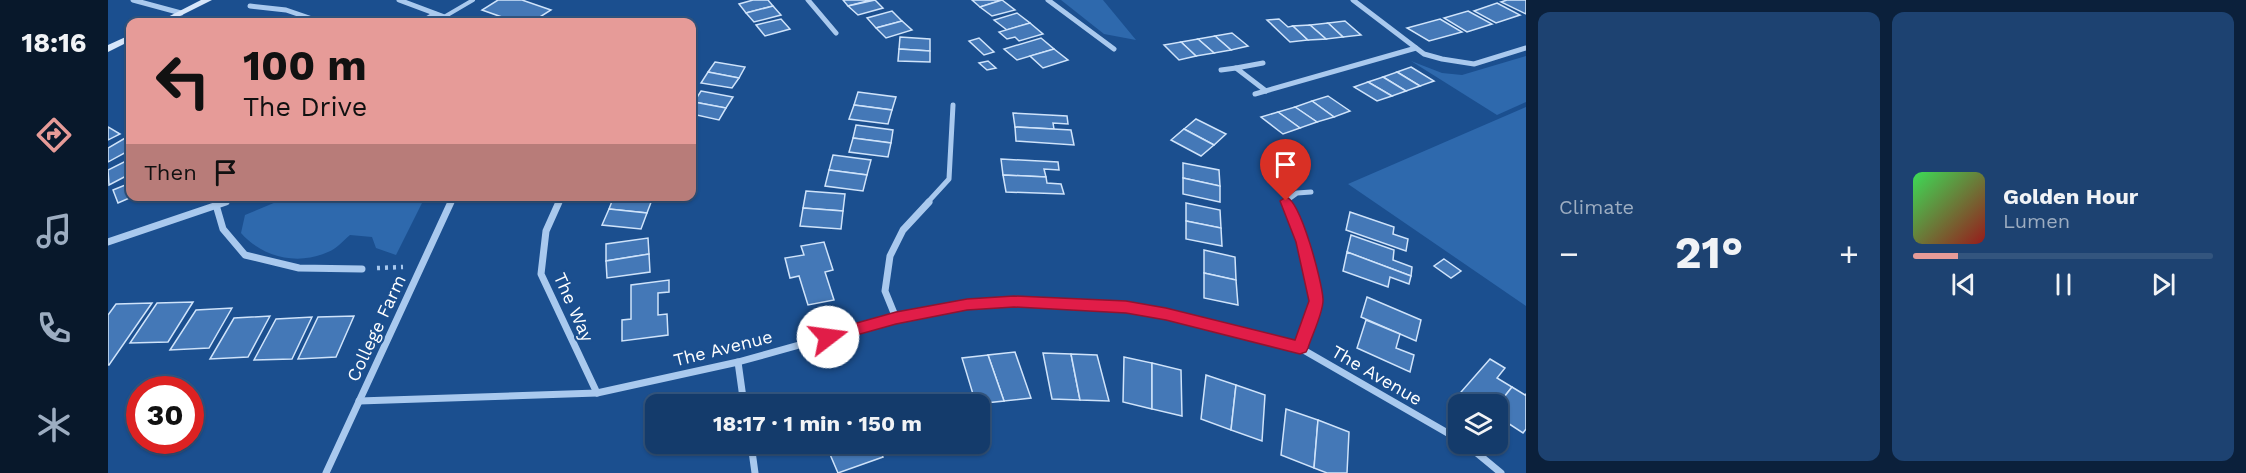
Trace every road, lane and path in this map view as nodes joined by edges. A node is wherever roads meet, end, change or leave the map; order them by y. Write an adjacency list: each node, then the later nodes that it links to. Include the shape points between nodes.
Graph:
1 (133, 0): 11 (street)
2 (208, 0): 11 (street)
3 (399, 0): 9 (street)
4 (415, 0): 9 (lane)
5 (473, 0): 13 (lane)
6 (808, 0): 17 (street)
7 (1048, 0): 22 (street)
8 (1353, 0): 19 (street)
9 (409, 4): 12 (street)
10 (250, 6): 15 (street, via 286,10)
11 (181, 13): 14 (street)
12 (435, 14): 13 (street); 16 (street)
13 (444, 17)
14 (170, 18)
15 (309, 18)
16 (428, 18)
17 (836, 33)
18 (126, 40): 21 (street)
19 (1416, 48): 20 (street, via 1442,59 1474,64); 26 (street)
20 (1526, 48)
21 (108, 49)
22 (1114, 49)
23 (1263, 63): 24 (street)
24 (1236, 68): 25 (street); 26 (street)
25 (1221, 70)
26 (1266, 91): 27 (street)
27 (1255, 94)
28 (952, 105): 37 (street, via 949,179 903,230 890,256 885,291)
29 (1311, 192): 38 (street, via 1297,193 1286,201 1303,242 1316,301)
30 (228, 201): 33 (street)
31 (452, 201): 35 (street, College Farm)
32 (559, 201): 40 (street, The Way, via 546,231 541,274)
33 (216, 205): 34 (street); 36 (street, via 223,229 245,255 298,268)
34 (108, 242)
35 (422, 266): 36 (path); 42 (street, College Farm)
36 (362, 269)
37 (896, 318): 38 (street, The Avenue, via 967,304 1014,301 1126,307); 39 (street, The Avenue)
38 (1300, 348): 43 (street, The Avenue)
39 (738, 362): 40 (street, The Avenue); 41 (street)
40 (597, 393): 42 (street, The Avenue)
41 (742, 394)
42 (359, 401): 46 (street, College Farm)
43 (1448, 433)
44 (752, 454): 47 (street)
45 (1478, 454): 48 (street)
46 (326, 473)
47 (755, 473)
48 (1501, 473)

